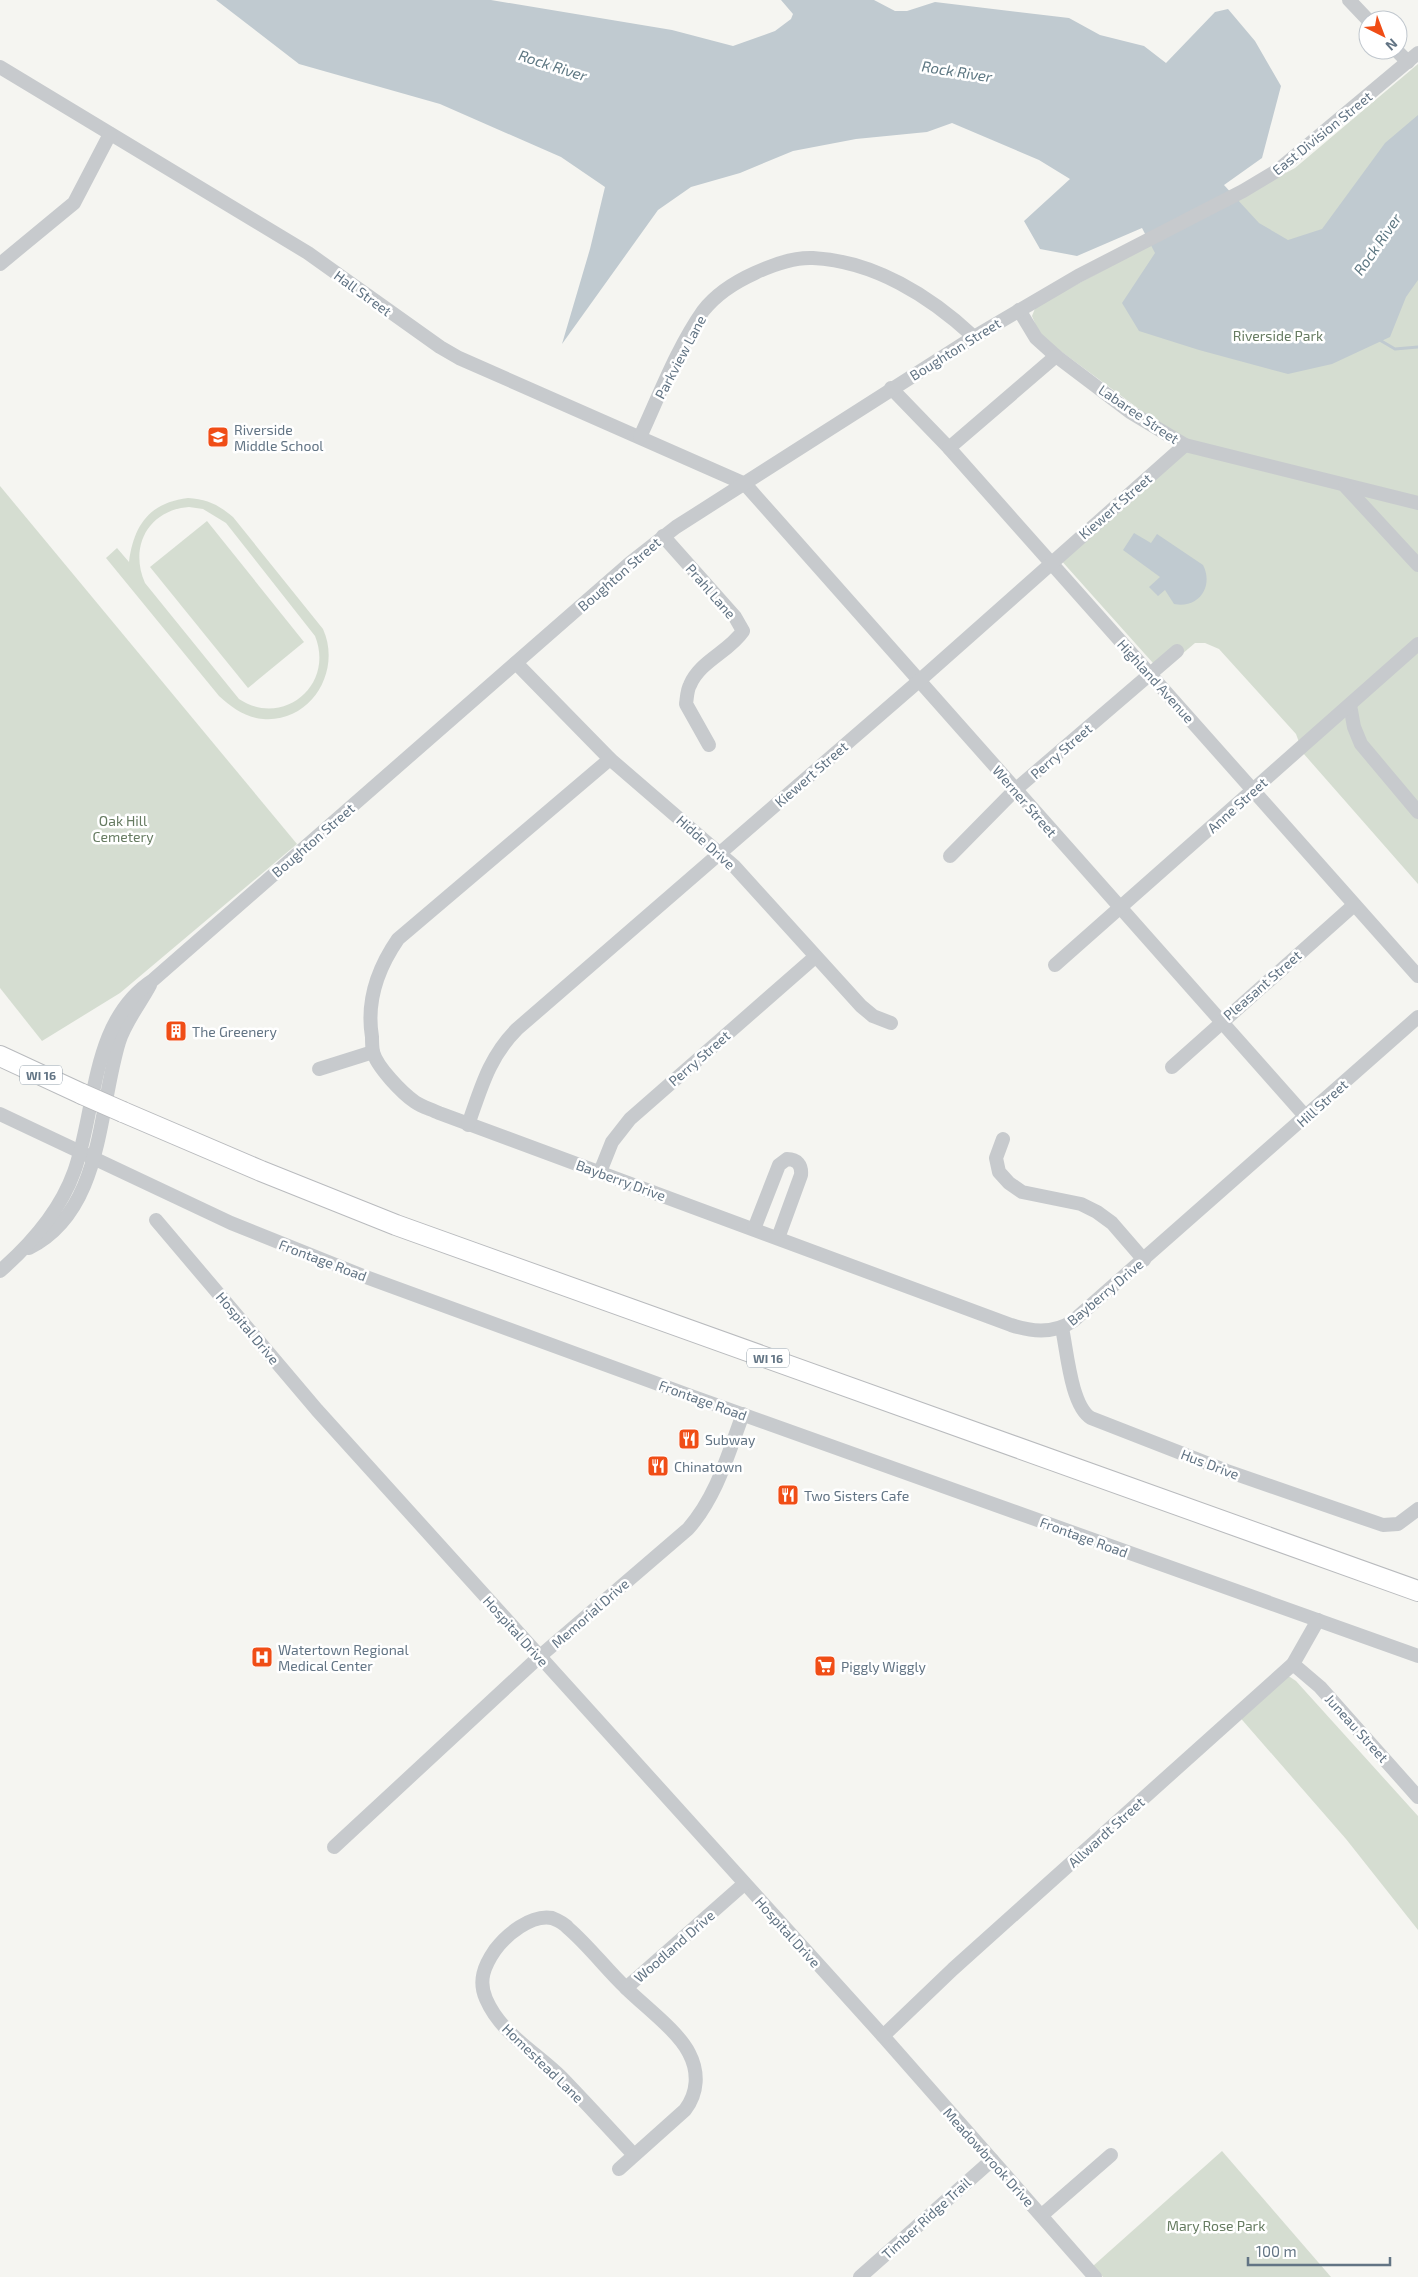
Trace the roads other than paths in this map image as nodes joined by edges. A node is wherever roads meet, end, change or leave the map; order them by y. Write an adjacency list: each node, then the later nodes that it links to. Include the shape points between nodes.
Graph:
1 (1349, 0): 2 (street)
2 (1358, 10)
3 (1413, 58): 6 (street, East Division Street, via 1278,170)
4 (0, 67): 5 (street, Hall Street)
5 (110, 134): 7 (street, via 74,203); 12 (street, Hall Street, via 308,254 459,358)
6 (1140, 245): 8 (street, Boughton Street)
7 (0, 264)
8 (1019, 310): 9 (street, Boughton Street); 10 (street, Labaree Street, via 1036,338)
9 (974, 336): 11 (street, Boughton Street); 12 (street, Parkview Lane, via 952,316 878,272 813,258 778,264 737,282 720,293 704,311)
10 (1056, 356): 13 (street, Labaree Street, via 1130,412); 14 (street)
11 (891, 388): 14 (street, Highland Avenue); 15 (street, Boughton Street)
12 (640, 437): 15 (street, Hall Street)
13 (1185, 445): 16 (street, Labaree Street); 19 (street, Kiewert Street)
14 (950, 448): 19 (street, Highland Avenue)
15 (745, 484): 18 (street, Boughton Street); 25 (street, Werner Street)
16 (1354, 491): 17 (street, Labaree Street); 20 (street)
17 (1418, 503)
18 (663, 536): 23 (street, Boughton Street); 27 (street, Prahl Lane, via 735,617 743,631 737,641 708,663 690,684 686,704)
19 (1051, 562): 24 (street, Highland Avenue); 25 (street, Kiewert Street)
20 (1418, 565)
21 (1418, 644): 26 (street, Anne Street)
22 (1177, 651): 24 (street, Perry Street)
23 (516, 663): 28 (street, Hidde Drive); 50 (street, Boughton Street, via 132,996 112,1031 98,1069)
24 (1149, 674): 29 (street, Perry Street); 30 (street, Highland Avenue)
25 (920, 680): 29 (street, Werner Street); 32 (street, Kiewert Street)
26 (1350, 705): 30 (street, Anne Street); 31 (street, via 1361,744)
27 (709, 744)
28 (610, 759): 32 (street, Hidde Drive); 42 (street, Bayberry Drive, via 398,939 386,956 375,984 369,1022)
29 (1015, 790): 33 (street, Perry Street); 35 (street, Werner Street)
30 (1253, 790): 34 (street, Highland Avenue); 35 (street, Anne Street)
31 (1418, 812)
32 (721, 853): 36 (street, Hidde Drive); 48 (street, Kiewert Street, via 504,1042 491,1062)
33 (950, 856)
34 (1354, 905): 38 (street, Highland Avenue); 40 (street, Pleasant Street)
35 (1120, 908): 37 (street, Anne Street); 40 (street, Werner Street)
36 (815, 957): 41 (street, Hidde Drive, via 860,1006 872,1016); 51 (street, Perry Street, via 630,1119 612,1142)
37 (1055, 965)
38 (1418, 976)
39 (1418, 1017): 47 (street, Hill Street)
40 (1220, 1022): 44 (street, Pleasant Street); 47 (street, Werner Street)
41 (891, 1023)
42 (373, 1052): 45 (street); 48 (street, Bayberry Drive, via 384,1070 416,1103)
43 (0, 1056): 61 (highway, WI 16, bridge, via 261,1171 396,1225)
44 (1172, 1067)
45 (319, 1069)
46 (0, 1114): 50 (street, Frontage Road)
47 (1306, 1117): 52 (street, Hill Street)
48 (468, 1124): 51 (street, Bayberry Drive)
49 (1003, 1139): 56 (street, via 996,1158 999,1172 1009,1183 1022,1192 1080,1204 1097,1212 1112,1223)
50 (87, 1156): 57 (street, Boughton Street, via 54,1211 22,1252); 59 (street, Frontage Road, via 231,1223 354,1272)
51 (600, 1172): 54 (street, Bayberry Drive)
52 (1225, 1188): 56 (street, Bayberry Drive)
53 (156, 1220): 64 (street, Hospital Drive, via 317,1410)
54 (754, 1229): 55 (street, Bayberry Drive); 55 (street, via 779,1165 787,1159 796,1160 801,1175)
55 (778, 1238): 58 (street, Bayberry Drive, via 1023,1329)
56 (1144, 1260): 58 (street, Bayberry Drive)
57 (0, 1271)
58 (1062, 1328): 60 (street, Hus Drive, via 1077,1399 1083,1412 1091,1418 1227,1471 1383,1525 1398,1524)
59 (743, 1414): 62 (street, Frontage Road); 64 (street, Memorial Drive, via 712,1496 688,1529)
60 (1418, 1509)
61 (1418, 1591)
62 (1318, 1620): 63 (street, Frontage Road); 65 (street, Allwardt Street)
63 (1418, 1656)
64 (539, 1657): 67 (street, Memorial Drive); 68 (street, Hospital Drive)
65 (1293, 1664): 66 (street, Juneau Street, via 1320,1687); 70 (street, Allwardt Street, via 952,1969)
66 (1418, 1797)
67 (334, 1847)
68 (744, 1884): 69 (street, Woodland Drive); 70 (street, Hospital Drive)
69 (626, 1988): 71 (street, Woodland Drive, via 688,2052 697,2083 685,2110); 71 (street, Homestead Lane, via 567,1927 552,1918 533,1920 509,1936 490,1958 482,1979 486,1999 504,2027 560,2077)
70 (883, 2036): 73 (street, Meadowbrook Drive)
71 (634, 2155): 74 (street, Woodland Drive)
72 (1111, 2155): 75 (street)
73 (992, 2160): 75 (street, Meadowbrook Drive); 77 (street, Timber Ridge Trail)
74 (619, 2168)
75 (1042, 2215): 76 (street, Meadowbrook Drive)
76 (1086, 2274)
77 (860, 2277)

